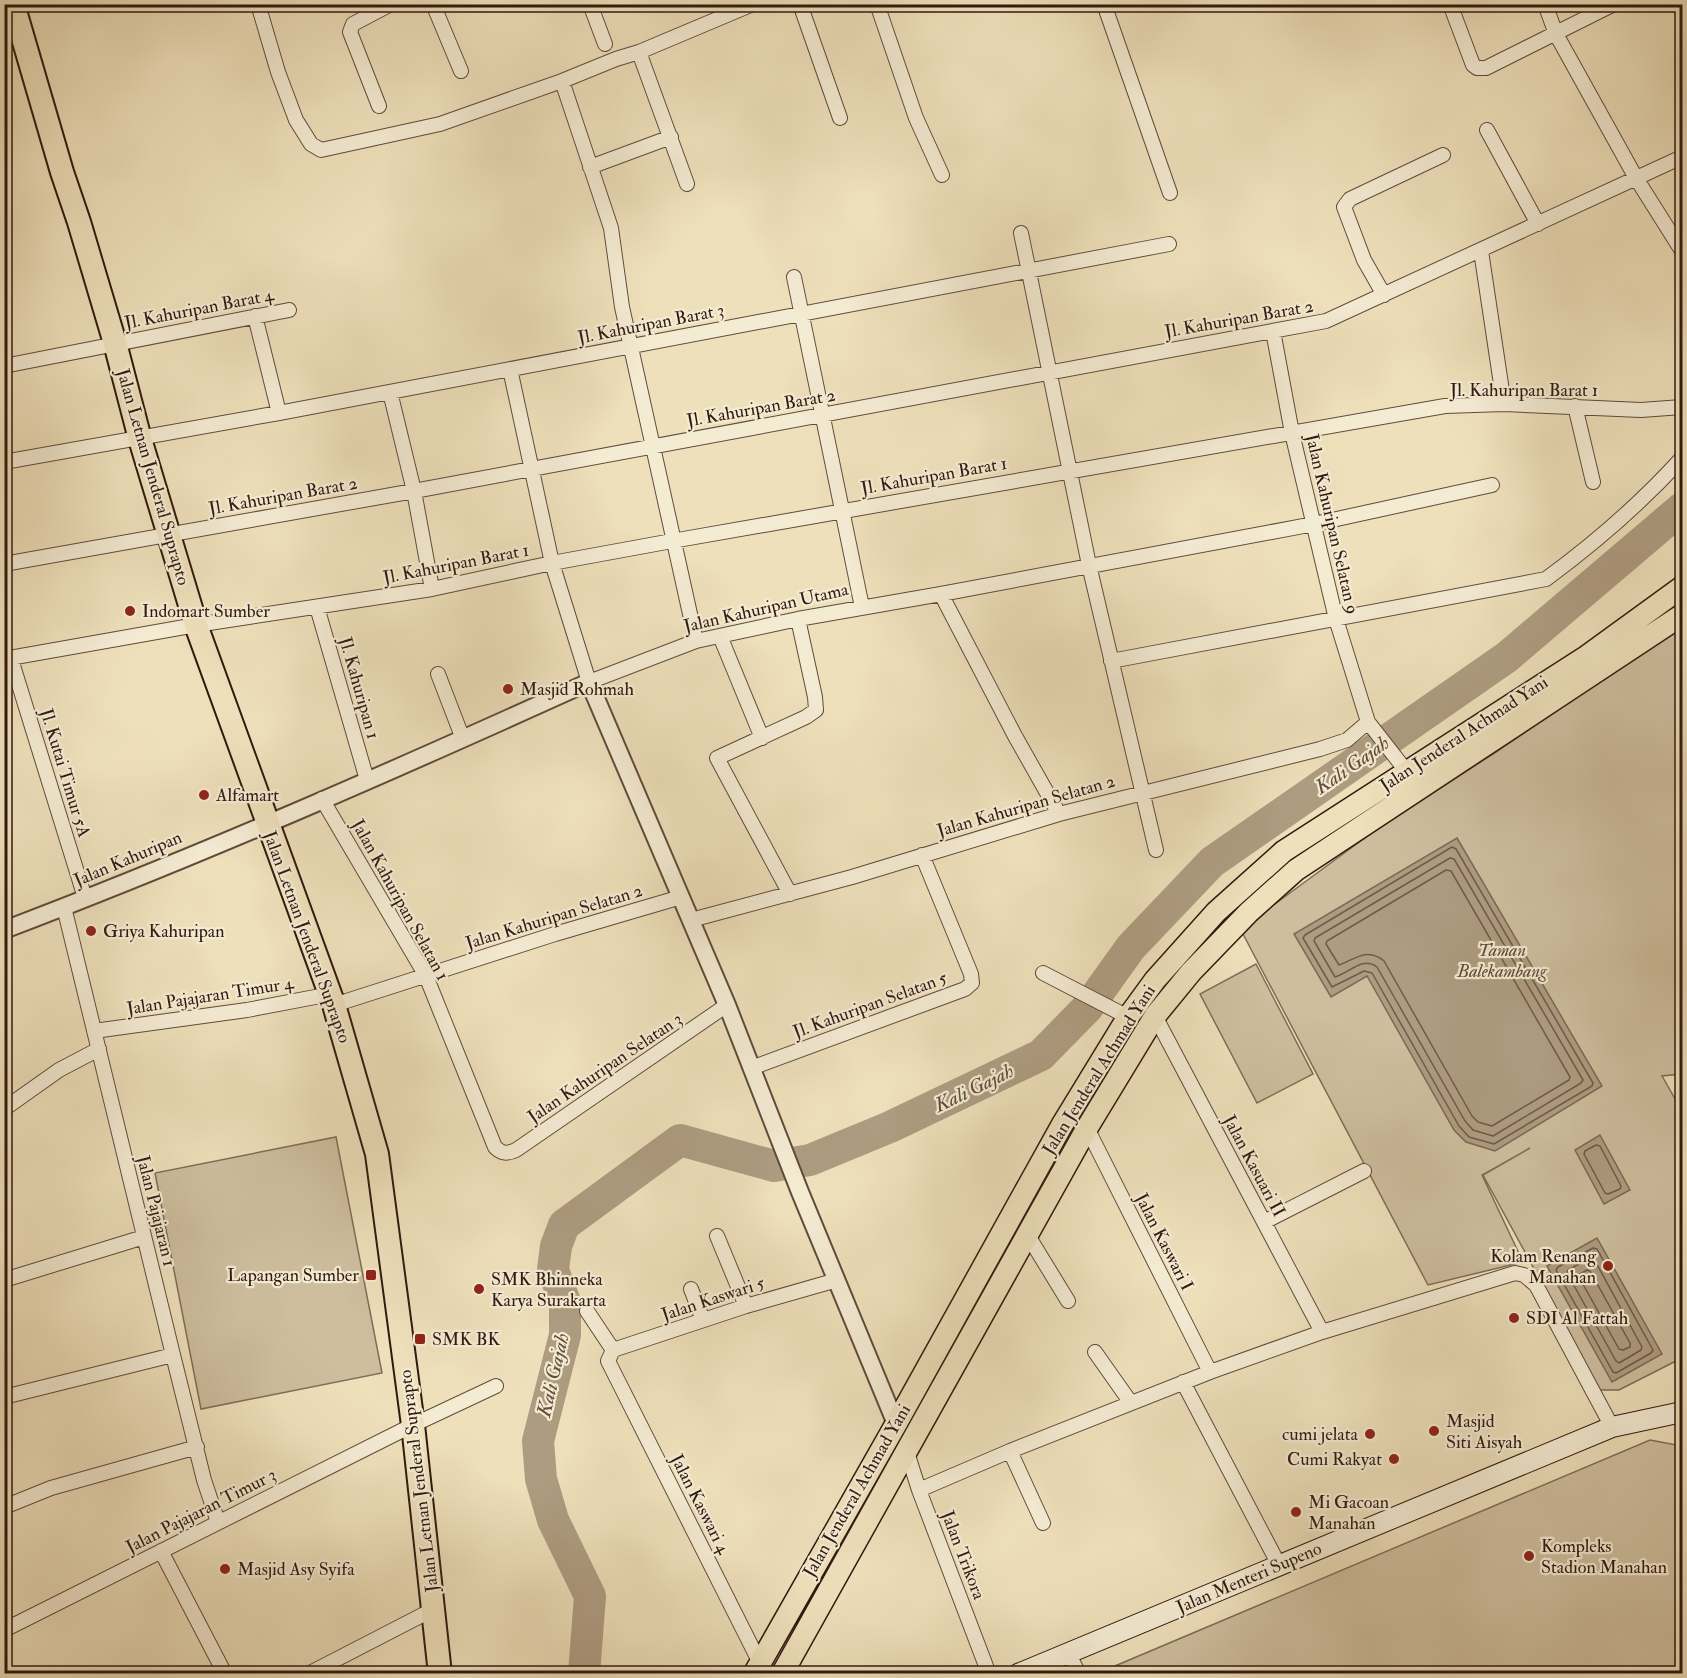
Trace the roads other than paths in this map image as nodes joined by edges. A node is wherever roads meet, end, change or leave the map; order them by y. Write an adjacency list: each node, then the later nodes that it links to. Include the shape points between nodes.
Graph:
1 (13, 4): 41 (highway, Jalan Letnan Jenderal Suprapto)
2 (258, 4): 17 (street, via 296,120 311,144 321,150 440,124)
3 (391, 4): 18 (street, via 353,24 350,32)
4 (434, 4): 16 (street)
5 (590, 4): 14 (street)
6 (753, 4): 15 (street)
7 (800, 4): 19 (street)
8 (877, 4): 25 (street, via 916,118)
9 (1104, 4): 28 (street)
10 (1450, 4): 13 (street, via 1477,68 1486,68)
11 (1545, 4): 13 (street)
12 (1614, 4): 13 (street)
13 (1556, 34): 26 (street)
14 (605, 44)
15 (639, 52): 17 (street); 21 (street)
16 (461, 71)
17 (562, 81): 24 (street)
18 (379, 106)
19 (840, 118)
20 (1487, 130): 29 (street)
21 (671, 137): 24 (street); 27 (street)
22 (1443, 155): 36 (street, via 1350,199 1344,207)
23 (1683, 157): 26 (street, Jl. Kahuripan Barat 2)
24 (590, 167): 42 (street, via 611,228 617,282)
25 (942, 175)
26 (1636, 178): 29 (street, Jl. Kahuripan Barat 2); 33 (street)
27 (687, 184)
28 (1170, 193)
29 (1538, 224): 32 (street, Jl. Kahuripan Barat 2)
30 (1021, 233): 34 (street)
31 (1169, 244): 34 (street, Jl. Kahuripan Barat 3)
32 (1481, 251): 36 (street, Jl. Kahuripan Barat 2); 47 (street)
33 (1683, 251)
34 (1028, 271): 38 (street, Jl. Kahuripan Barat 3); 45 (street)
35 (794, 277): 38 (street)
36 (1379, 297): 40 (street, Jl. Kahuripan Barat 2, via 1326,321)
37 (289, 310): 39 (street, Jl. Kahuripan Barat 4)
38 (803, 314): 42 (street, Jl. Kahuripan Barat 3); 51 (street)
39 (255, 316): 41 (street, Jl. Kahuripan Barat 4); 50 (street)
40 (1273, 331): 45 (street, Jl. Kahuripan Barat 2); 52 (street, Jalan Kahuripan Selatan 9)
41 (115, 344): 43 (street, Jl. Kahuripan Barat 4); 53 (highway, Jalan Letnan Jenderal Suprapto)
42 (631, 347): 44 (street, Jl. Kahuripan Barat 3); 54 (street)
43 (4, 366)
44 (510, 369): 46 (street, Jl. Kahuripan Barat 3); 57 (street)
45 (1049, 373): 51 (street, Jl. Kahuripan Barat 2); 58 (street)
46 (390, 392): 50 (street, Jl. Kahuripan Barat 3); 61 (street)
47 (1504, 404): 48 (street, Jl. Kahuripan Barat 1); 52 (street, Jl. Kahuripan Barat 1, via 1445,406)
48 (1575, 406): 49 (street, Jl. Kahuripan Barat 1, via 1641,410); 59 (street)
49 (1683, 407)
50 (279, 413): 53 (street, Jl. Kahuripan Barat 3)
51 (823, 415): 54 (street, Jl. Kahuripan Barat 2); 62 (street)
52 (1292, 433): 58 (street, Jl. Kahuripan Barat 1); 63 (street, Jalan Kahuripan Selatan 9)
53 (140, 439): 56 (street, Jl. Kahuripan Barat 3); 64 (highway, Jalan Letnan Jenderal Suprapto)
54 (652, 446): 57 (street, Jl. Kahuripan Barat 2); 65 (street)
55 (1683, 458): 76 (street, via 1656,487 1546,579)
56 (4, 462)
57 (531, 469): 61 (street, Jl. Kahuripan Barat 2); 66 (street)
58 (1070, 471): 62 (street, Jl. Kahuripan Barat 1); 68 (street)
59 (1593, 482)
60 (1492, 485): 63 (street, Jalan Kahuripan Utama)
61 (414, 491): 64 (street, Jl. Kahuripan Barat 2); 70 (street)
62 (842, 511): 65 (street, Jl. Kahuripan Barat 1); 73 (street)
63 (1314, 524): 68 (street, Jalan Kahuripan Utama); 76 (street, Jalan Kahuripan Selatan 9)
64 (168, 534): 67 (street, Jl. Kahuripan Barat 2); 77 (highway, Jalan Letnan Jenderal Suprapto)
65 (672, 541): 66 (street, Jl. Kahuripan Barat 1); 79 (street)
66 (552, 563): 70 (street, Jl. Kahuripan Barat 1); 83 (street)
67 (4, 564)
68 (1089, 565): 71 (street, Jalan Kahuripan Utama); 81 (street)
69 (1683, 587): 87 (main road, Jalan Jenderal Achmad Yani, via 1587,656)
70 (432, 589): 72 (street, Jl. Kahuripan Barat 1)
71 (941, 594): 73 (street, Jalan Kahuripan Utama); 92 (street)
72 (317, 607): 77 (street, Jl. Kahuripan Barat 1); 88 (street, Jl. Kahuripan 1)
73 (862, 607): 75 (street, Jalan Kahuripan Utama)
74 (1683, 615): 89 (main road, Jalan Jenderal Achmad Yani)
75 (798, 619): 78 (street, Jalan Kahuripan Utama); 85 (street, via 816,710)
76 (1336, 619): 81 (street); 84 (street, Jalan Kahuripan Selatan 9)
77 (196, 625): 80 (street, Jl. Kahuripan Barat 1); 93 (highway, Jalan Letnan Jenderal Suprapto)
78 (720, 636): 79 (street, Jalan Kahuripan Utama); 85 (street)
79 (696, 641): 83 (street, Jalan Kahuripan Utama)
80 (8, 659): 98 (street, Jl. Kutai Timur 5A)
81 (1111, 661): 90 (street)
82 (438, 674): 86 (street)
83 (589, 682): 86 (street, Jalan Kahuripan Utama); 97 (street)
84 (1370, 724): 87 (street); 90 (street, Jalan Kahuripan Selatan 2, via 1347,740 1320,749)
85 (762, 738): 96 (street, via 717,758)
86 (463, 739): 88 (street, Jalan Kahuripan Utama)
87 (1402, 764): 89 (street); 106 (main road, Jalan Jenderal Achmad Yani, via 1284,851 1216,912)
88 (367, 780): 91 (street, Jalan Kahuripan Utama)
89 (1419, 789): 107 (main road, Jalan Jenderal Achmad Yani, via 1296,870 1191,972)
90 (1142, 792): 92 (street, Jalan Kahuripan Selatan 2); 94 (street)
91 (322, 799): 93 (street, Jalan Kahuripan Utama); 103 (street, Jalan Kahuripan Selatan 1)
92 (1059, 814): 95 (street, Jalan Kahuripan Selatan 2)
93 (266, 823): 98 (street, Jalan Kahuripan); 104 (highway, Jalan Letnan Jenderal Suprapto)
94 (1156, 850)
95 (922, 855): 96 (street, Jalan Kahuripan Selatan 2); 110 (street, Jl. Kahuripan Selatan 5, via 972,983 965,989)
96 (790, 894): 100 (street, Jalan Kahuripan Selatan 2)
97 (681, 897): 100 (street); 103 (street, Jalan Kahuripan Selatan 2)
98 (85, 898): 99 (street, Jalan Kahuripan)
99 (64, 908): 101 (street, Jalan Kahuripan); 108 (street, Jalan Pajajaran 1)
100 (691, 920): 105 (street)
101 (4, 930)
102 (1043, 973): 106 (street)
103 (426, 976): 104 (street, Jalan Kahuripan Selatan 2); 113 (street, Jalan Kahuripan Selatan 1)
104 (332, 1000): 108 (street, Jalan Pajajaran Timur 4); 137 (highway, Jalan Letnan Jenderal Suprapto, via 377,1154)
105 (727, 1005): 110 (street); 113 (street, Jalan Kahuripan Selatan 3, via 516,1150)
106 (1122, 1015): 136 (main road, Jalan Jenderal Achmad Yani)
107 (1155, 1016): 112 (main road, Jalan Jenderal Achmad Yani); 115 (street, Jalan Kasuari II)
108 (94, 1031): 109 (street, Jalan Pajajaran 1)
109 (99, 1049): 111 (street, via 59,1070); 118 (street, Jalan Pajajaran 1)
110 (752, 1068): 120 (street)
111 (4, 1110)
112 (1086, 1128): 116 (main road, Jalan Jenderal Achmad Yani); 130 (street, Jalan Kaswari I)
113 (500, 1152)
114 (1364, 1171): 115 (street)
115 (1264, 1222): 126 (street, Jalan Kasuari II)
116 (1027, 1234): 122 (street); 140 (main road, Jalan Jenderal Achmad Yani)
117 (717, 1236): 123 (street)
118 (144, 1237): 119 (street); 128 (street, Jalan Pajajaran 1)
119 (4, 1280)
120 (837, 1280): 123 (street, Jalan Kaswari 5); 136 (street)
121 (691, 1289): 125 (street)
122 (1068, 1301)
123 (746, 1306): 125 (street, Jalan Kaswari 5)
124 (587, 1311): 129 (street, Jalan Kaswari 4)
125 (704, 1320): 129 (street, Jalan Kaswari 5)
126 (1322, 1332): 130 (street); 138 (street, via 1507,1274 1524,1275 1536,1285)
127 (1095, 1352): 134 (street)
128 (173, 1355): 133 (street); 139 (street, Jalan Pajajaran 1)
129 (610, 1355): 151 (street, Jalan Kaswari 4)
130 (1210, 1372): 131 (street)
131 (1184, 1382): 134 (street); 147 (street)
132 (496, 1386): 137 (street, Jalan Pajajaran Timur 3)
133 (4, 1397)
134 (1131, 1403): 141 (street)
135 (1683, 1412): 138 (main road, Jalan Menteri Supeno)
136 (896, 1424): 151 (main road, Jalan Jenderal Achmad Yani)
137 (413, 1425): 144 (street, Jalan Pajajaran Timur 3); 148 (highway, Jalan Letnan Jenderal Suprapto)
138 (1612, 1427): 147 (main road, Jalan Menteri Supeno)
139 (197, 1447): 143 (street, via 51,1488); 144 (street, Jalan Pajajaran 1)
140 (906, 1449): 142 (street, Jalan Trikora); 155 (main road, Jalan Jenderal Achmad Yani)
141 (1010, 1451): 142 (street); 145 (street)
142 (919, 1490): 156 (street, Jalan Trikora)
143 (4, 1507)
144 (218, 1522): 146 (street, Jalan Pajajaran Timur 3)
145 (1043, 1523)
146 (161, 1551): 149 (street, Jalan Pajajaran Timur 3); 152 (street)
147 (1279, 1565): 150 (main road, Jalan Menteri Supeno)
148 (434, 1609): 153 (street); 154 (highway, Jalan Letnan Jenderal Suprapto)
149 (4, 1630)
150 (1068, 1653): 157 (main road, Jalan Menteri Supeno); 158 (street)
151 (757, 1668)
152 (225, 1674)
153 (308, 1674)
154 (440, 1674)
155 (782, 1674)
156 (989, 1674)
157 (1018, 1674)
158 (1079, 1674)

